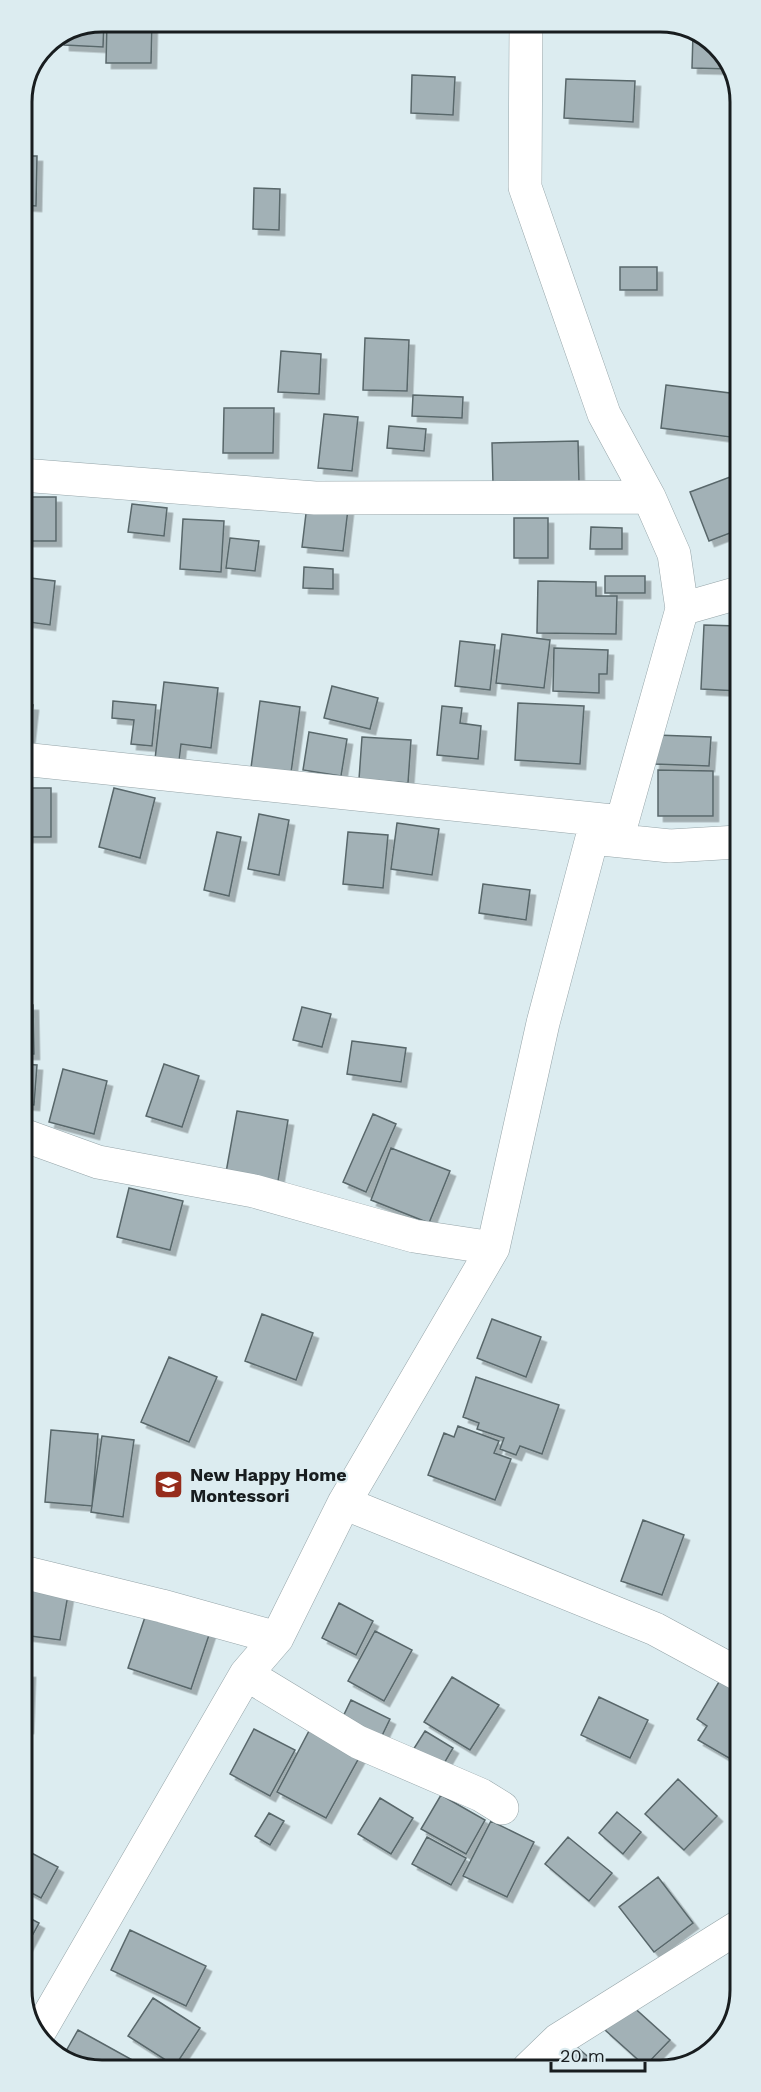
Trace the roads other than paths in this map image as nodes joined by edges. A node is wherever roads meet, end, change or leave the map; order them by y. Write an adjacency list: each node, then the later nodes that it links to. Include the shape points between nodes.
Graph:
1 (526, 32): 3 (street, via 525,188 604,414)
2 (32, 476): 3 (street, via 315,498)
3 (648, 497): 5 (street, via 674,554)
4 (729, 596): 5 (street)
5 (682, 609): 7 (street)
6 (32, 760): 7 (street)
7 (622, 822): 8 (street)
8 (592, 838): 9 (street, via 670,846); 11 (street, via 543,1023)
9 (729, 843)
10 (32, 1139): 11 (street, via 98,1161 254,1191 414,1236)
11 (493, 1248): 12 (street)
12 (344, 1503): 14 (street); 15 (street, via 655,1629)
13 (32, 1574): 14 (street)
14 (277, 1638): 16 (street)
15 (729, 1669)
16 (246, 1674): 17 (street, via 358,1742 481,1795); 19 (street)
17 (502, 1808)
18 (729, 1933): 20 (street, via 558,2040)
19 (42, 2028)
20 (537, 2060)

